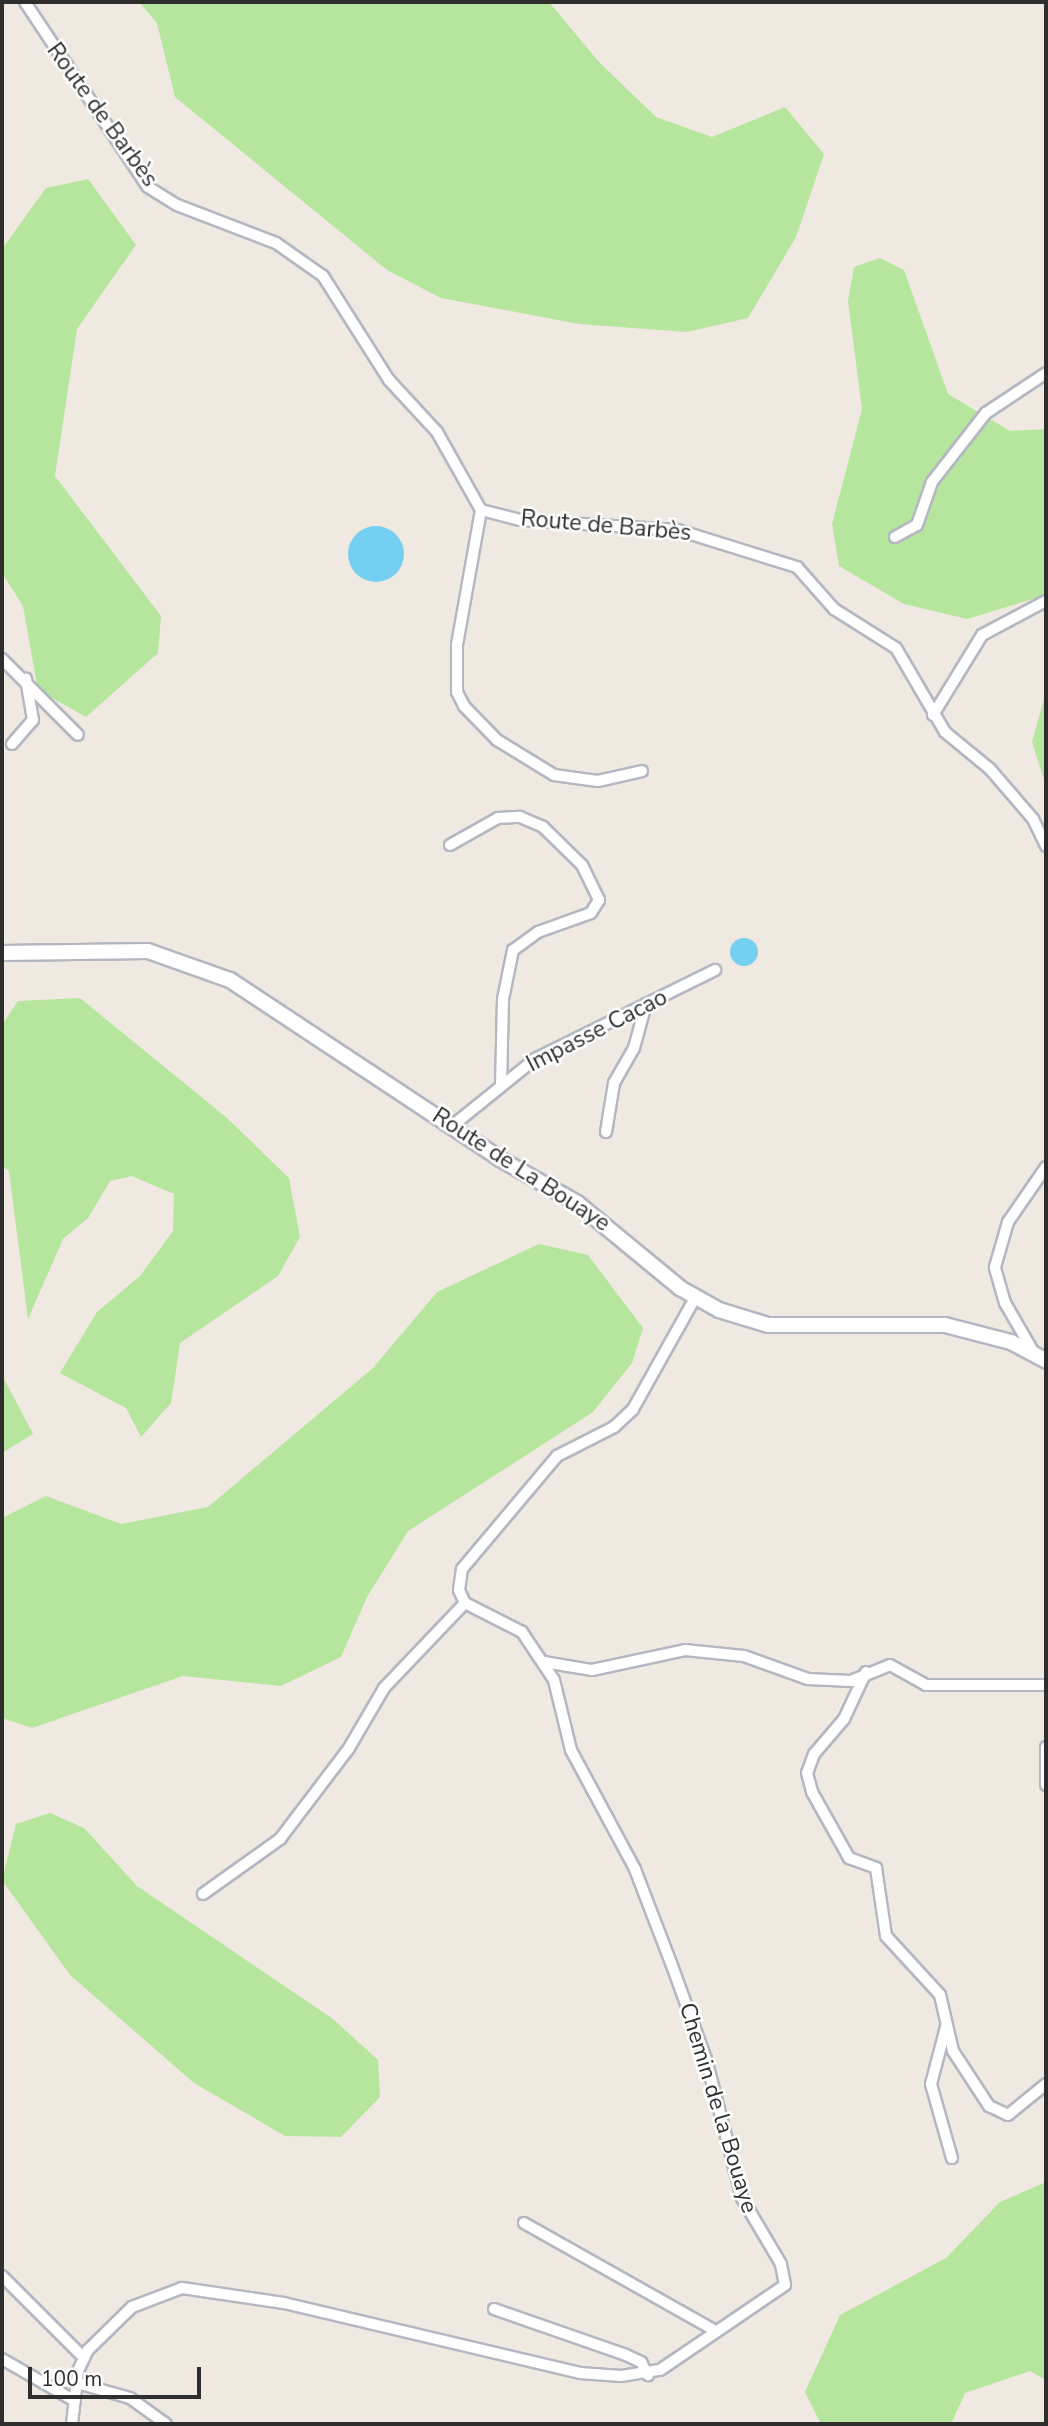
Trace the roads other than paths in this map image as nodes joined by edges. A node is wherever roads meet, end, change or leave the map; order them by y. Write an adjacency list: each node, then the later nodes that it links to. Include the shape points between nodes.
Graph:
1 (24, 2): 3 (street, Route de Barbès, via 148,187 177,205 276,243 323,276 367,351 438,432)
2 (1046, 373): 4 (street, via 986,413 932,482 917,525)
3 (481, 510): 8 (street, Route de Barbès, via 520,520 678,530 797,567 834,609 896,648); 11 (street, via 457,645 457,692 464,706 497,740 555,775 598,781)
4 (895, 537)
5 (1046, 601): 8 (street, via 982,635 967,651 948,696)
6 (2, 659): 7 (street)
7 (26, 679): 9 (street); 10 (street, via 33,720)
8 (933, 715): 13 (street, Route de Barbès, via 990,768 1033,819)
9 (78, 735)
10 (12, 744)
11 (642, 771)
12 (450, 845): 17 (street, via 510,814 543,827 596,885 599,900 592,913 538,932 513,950 503,999)
13 (1046, 846)
14 (2, 953): 18 (main road, Route de La Bouaye, via 148,951 188,963 270,1005)
15 (715, 970): 16 (street, Impasse Cacao)
16 (646, 1004): 17 (street, Impasse Cacao, via 535,1059); 19 (street, via 634,1048 614,1083)
17 (501, 1084): 18 (street, Impasse Cacao)
18 (452, 1126): 21 (main road, Route de La Bouaye, via 604,1222)
19 (606, 1132)
20 (1046, 1167): 22 (street, via 1008,1222 996,1267 1004,1303)
21 (695, 1298): 22 (main road, Route de La Bouaye, via 768,1325 945,1325); 23 (street, via 633,1409 614,1427 557,1456 462,1569 459,1590)
22 (1040, 1357)
23 (465, 1603): 24 (street, Chemin de la Bouaye, via 522,1632); 29 (street, via 384,1688 349,1748 280,1839)
24 (544, 1662): 25 (street, via 592,1670 685,1650 744,1656 807,1679 852,1681); 36 (street, Chemin de la Bouaye, via 572,1750 635,1869 667,1951 706,2059 742,2198 787,2276 774,2297)
25 (866, 1672): 26 (street, via 890,1665 926,1685); 30 (street, via 844,1719 814,1754 807,1773 849,1858 876,1868 886,1936 929,1978 940,1995)
26 (1046, 1685)
27 (1046, 1747): 28 (street)
28 (1046, 1785)
29 (203, 1894)
30 (946, 2026): 31 (street, via 953,2051 999,2114 1019,2110); 32 (street, via 931,2084)
31 (1046, 2084)
32 (952, 2158)
33 (524, 2223): 36 (street)
34 (2, 2276): 37 (street)
35 (494, 2309): 39 (street, via 626,2355 641,2362)
36 (713, 2330): 39 (street, Chemin de la Bouaye)
37 (84, 2358): 39 (street, via 132,2307 182,2288 284,2302 580,2373); 40 (street)
38 (2, 2360): 41 (street)
39 (648, 2375)
40 (77, 2383): 41 (street); 43 (street, via 131,2398)
41 (75, 2401): 42 (street)
42 (72, 2424)
43 (166, 2424)

